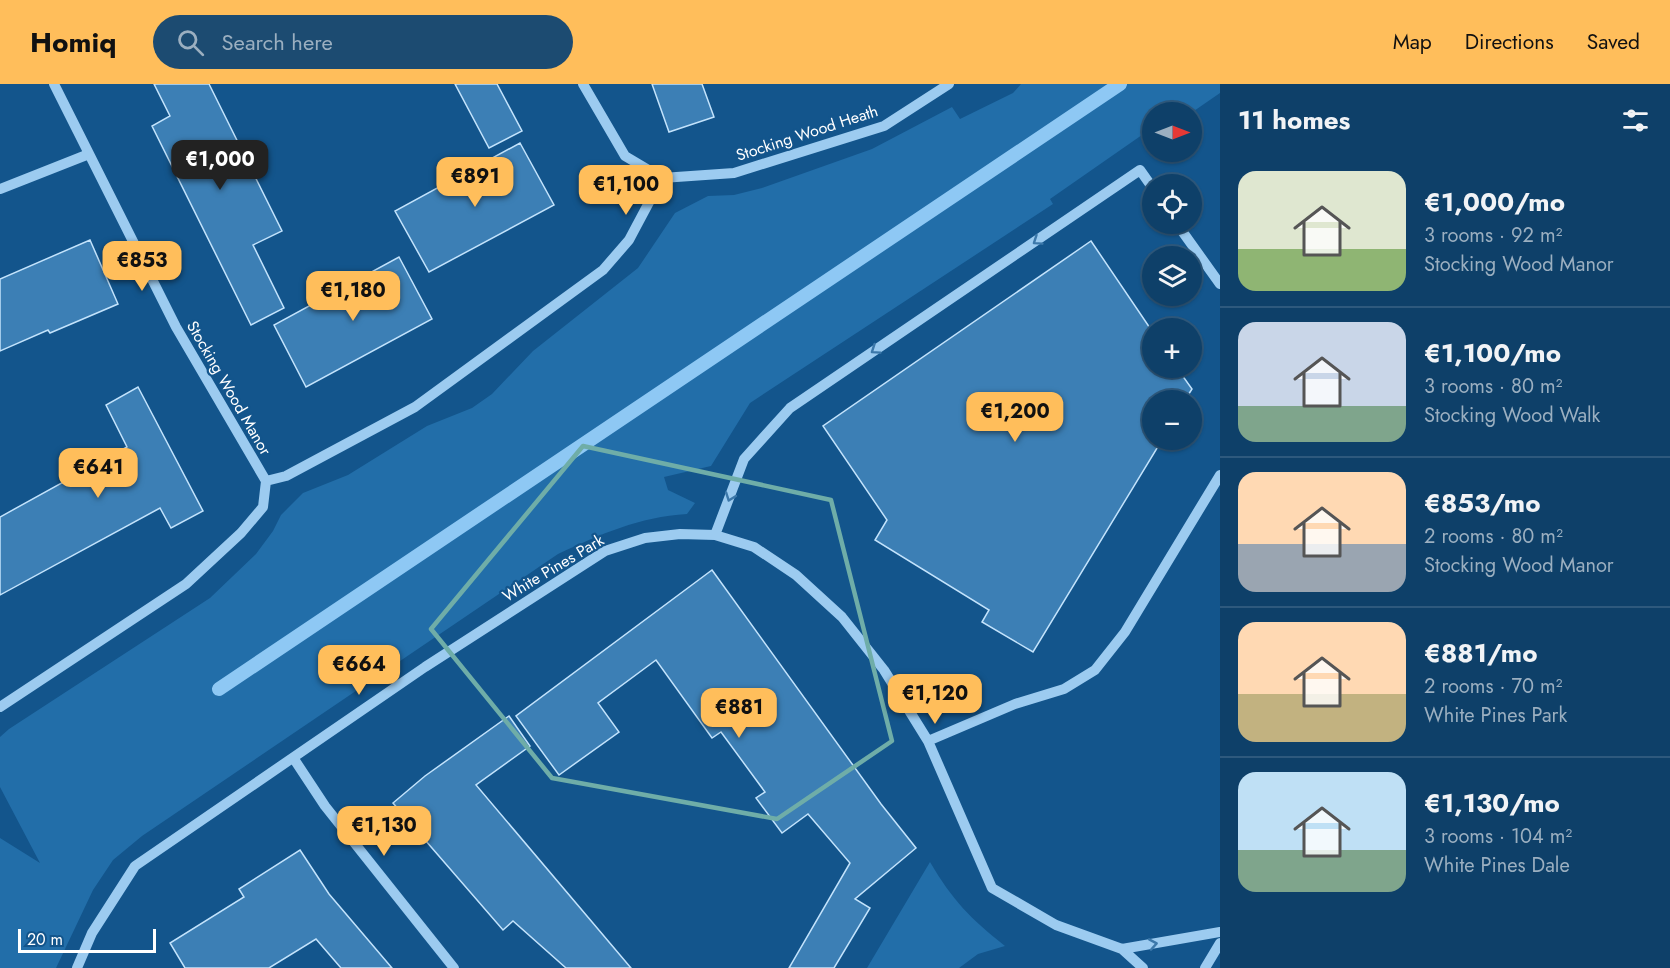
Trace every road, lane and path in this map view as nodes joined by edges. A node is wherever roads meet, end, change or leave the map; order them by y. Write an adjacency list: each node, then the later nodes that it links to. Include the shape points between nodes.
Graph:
1 (54, 84): 4 (street, Stocking Wood Manor)
2 (583, 84): 6 (street, via 625,156)
3 (949, 84): 6 (street, Stocking Wood Heath, via 884,126 734,173)
4 (89, 154): 7 (street); 11 (street, Stocking Wood Manor, via 176,327)
5 (1143, 174): 12 (street, one-way to 12, via 1140,170 790,408 744,459)
6 (662, 178): 11 (street, Stocking Wood Manor, via 629,240 603,270 416,407 286,476)
7 (0, 189)
8 (1184, 234): 9 (street)
9 (1220, 284)
10 (1220, 475): 14 (street, via 1125,632 1095,670 1064,689 1015,704)
11 (266, 482): 13 (street, Stocking Wood Manor, via 263,507 186,584)
12 (716, 535): 14 (street, White Pines Park, via 754,547 796,575 842,617 884,670); 15 (street, White Pines Park, via 645,538 605,551 425,667)
13 (0, 707)
14 (928, 741): 18 (street, White Pines Park, via 992,888 1056,926)
15 (294, 759): 19 (street, White Pines Park, via 135,866 92,933); 20 (street, via 325,806)
16 (1220, 932): 18 (street, one-way to 16)
17 (1220, 943): 22 (street)
18 (1122, 949): 21 (street)
19 (77, 968)
20 (454, 968)
21 (1143, 968)
22 (1205, 968)

